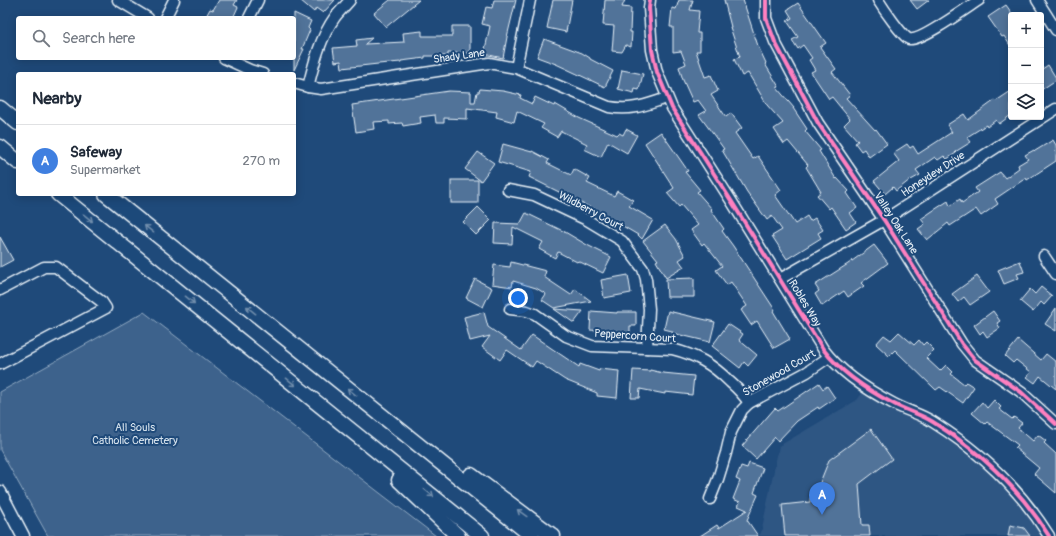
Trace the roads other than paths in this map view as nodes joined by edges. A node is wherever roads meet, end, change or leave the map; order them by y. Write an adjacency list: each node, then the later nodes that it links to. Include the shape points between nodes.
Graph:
1 (118, 0): 11 (street)
2 (174, 0): 12 (street)
3 (258, 0): 13 (street)
4 (350, 0): 19 (street, via 326,32 316,55)
5 (530, 0): 16 (street)
6 (650, 0): 20 (street, Robles Way, via 652,50)
7 (766, 0): 29 (street, Valley Oak Lane, via 766,18 778,49 818,122)
8 (878, 0): 9 (street, via 904,35 915,39)
9 (979, 0)
10 (1037, 0): 14 (street)
11 (145, 16)
12 (166, 16)
13 (250, 16)
14 (1056, 30)
15 (231, 60): 17 (street)
16 (516, 68): 19 (street, Shady Lane, via 489,63 351,85); 20 (street, Shady Lane, via 609,107 636,108)
17 (256, 72)
18 (296, 84): 19 (street, Shady Lane)
19 (308, 88)
20 (667, 98): 32 (street, Robles Way)
21 (0, 108): 23 (highway)
22 (1056, 109): 29 (street, Honeydew Drive)
23 (16, 121)
24 (0, 147): 25 (highway)
25 (16, 160)
26 (508, 190): 35 (street, Wildberry Court, via 534,195 587,220 622,241 643,269 646,279 649,309)
27 (60, 196): 41 (highway, one-way to 41)
28 (108, 196): 39 (highway, one-way to 28)
29 (884, 220): 32 (street, Honeydew Drive); 40 (street, Valley Oak Lane, via 962,344 975,360 1021,392)
30 (1044, 256): 31 (street)
31 (1056, 274)
32 (780, 279): 36 (street, Robles Way)
33 (0, 290): 37 (street, via 44,267 56,267 102,302 106,308)
34 (510, 309): 35 (street, Peppercorn Court, via 535,314 566,336 592,346)
35 (647, 348): 38 (street, Peppercorn Court, via 672,349 699,358 716,369)
36 (829, 357): 38 (street, Stonewood Court, via 807,372); 49 (street, Robles Way, via 853,379 894,404 932,421 989,463 1039,519)
37 (0, 364)
38 (749, 403): 43 (street, Stonewood Court, via 742,410 731,432)
39 (382, 416): 47 (highway); 48 (highway, one-way to 39, via 435,448)
40 (1056, 424)
41 (377, 451): 45 (highway, via 390,472); 46 (highway, one-way to 46)
42 (0, 492): 44 (main road)
43 (710, 499)
44 (23, 536)
45 (458, 536)
46 (482, 536)
47 (532, 536)
48 (553, 536)
49 (1049, 536)

